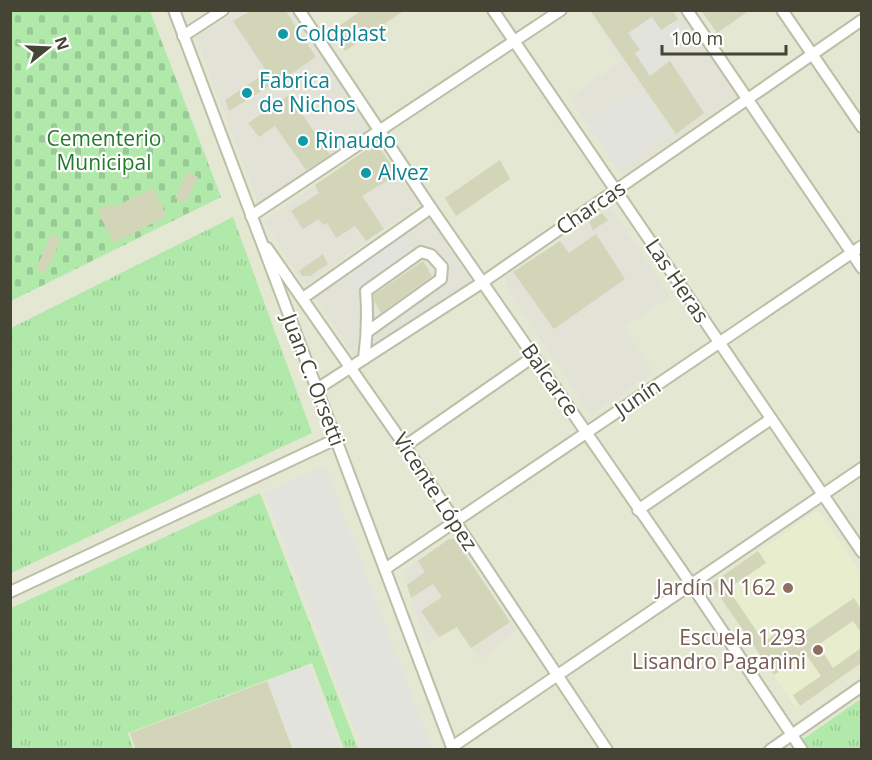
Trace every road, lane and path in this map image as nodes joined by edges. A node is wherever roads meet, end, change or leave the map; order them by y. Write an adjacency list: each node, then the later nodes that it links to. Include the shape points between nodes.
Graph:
1 (174, 10): 9 (street, Juan C. Orsetti)
2 (223, 10): 9 (street)
3 (299, 10): 14 (street, Balcarce)
4 (493, 10): 10 (street, Las Heras)
5 (561, 10): 10 (street)
6 (687, 10): 12 (street)
7 (782, 10): 11 (street)
8 (861, 20): 11 (street, Charcas)
9 (183, 36): 17 (street, Juan C. Orsetti)
10 (514, 42): 14 (street); 15 (street, Las Heras)
11 (812, 54): 12 (street, Charcas); 13 (street)
12 (747, 100): 15 (street, Charcas); 20 (street)
13 (861, 127)
14 (381, 129): 16 (street, Balcarce); 17 (street)
15 (616, 191): 22 (street, Charcas); 25 (street, Las Heras)
16 (431, 208): 22 (street, Balcarce); 23 (street)
17 (251, 216): 18 (street, Juan C. Orsetti)
18 (260, 237): 23 (street, Vicente López); 29 (street, Juan C. Orsetti)
19 (861, 246): 20 (street, Junín)
20 (851, 253): 21 (street); 25 (street, Junín)
21 (861, 268)
22 (483, 282): 26 (street, Balcarce); 27 (street, Charcas)
23 (303, 298): 28 (street, Vicente López)
24 (367, 332): 24 (street, via 366,291 421,252 431,255 442,267 441,279); 27 (street)
25 (719, 343): 30 (street, Las Heras); 31 (street, Junín)
26 (533, 357): 31 (street, Balcarce); 33 (street)
27 (364, 359): 28 (street, Charcas)
28 (351, 368): 29 (street, Charcas); 33 (street, Vicente López)
29 (317, 389): 32 (street, Juan C. Orsetti)
30 (771, 419): 35 (street, Las Heras); 36 (street)
31 (586, 432): 36 (street, Balcarce); 37 (street, Junín)
32 (336, 439): 39 (street, Juan C. Orsetti); 41 (street)
33 (405, 446): 37 (street, Vicente López)
34 (861, 468): 35 (street)
35 (822, 494): 38 (street, Las Heras); 40 (street)
36 (638, 510): 40 (street, Balcarce)
37 (455, 522): 39 (street, Junín); 42 (street, Vicente López)
38 (861, 552)
39 (385, 569): 45 (street, Juan C. Orsetti)
40 (691, 584): 42 (street); 44 (street, Balcarce)
41 (10, 592)
42 (558, 675): 45 (street); 46 (street, Vicente López)
43 (861, 686): 44 (street)
44 (791, 735): 47 (street); 48 (street, Balcarce)
45 (452, 748)
46 (607, 750)
47 (770, 750)
48 (802, 750)

